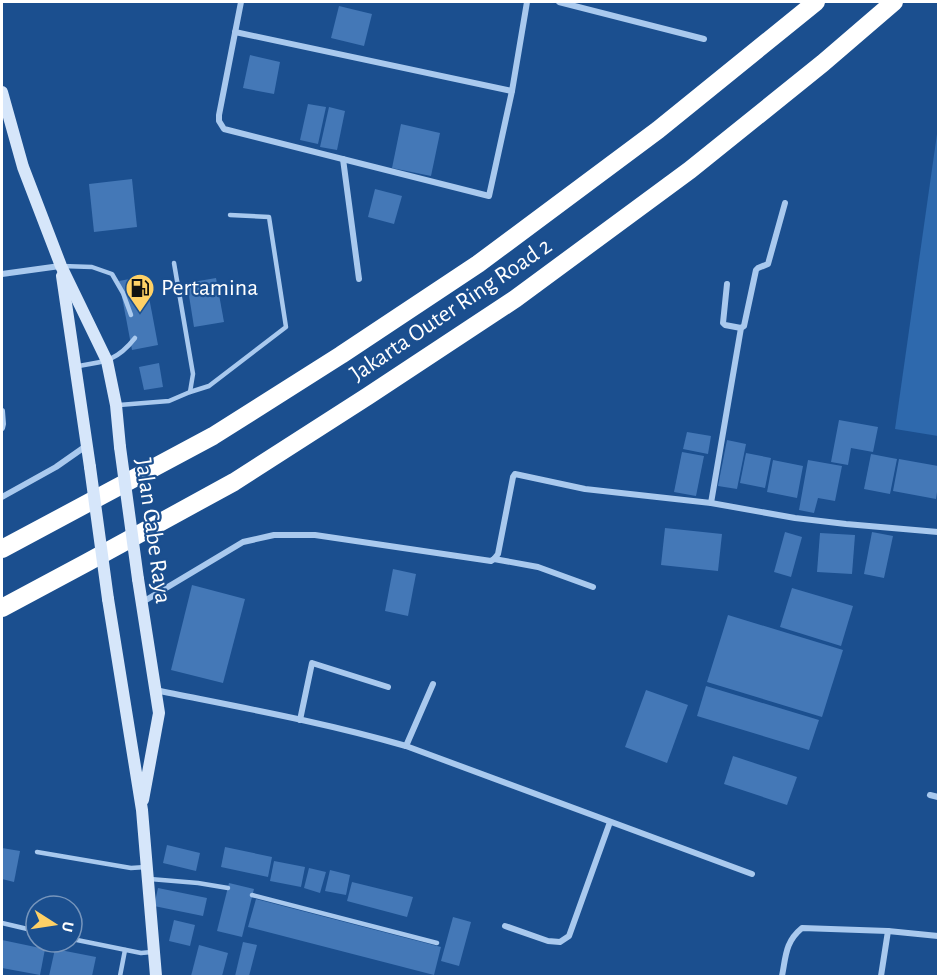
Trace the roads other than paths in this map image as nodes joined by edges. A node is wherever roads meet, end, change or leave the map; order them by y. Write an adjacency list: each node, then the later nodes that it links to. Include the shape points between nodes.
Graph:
1 (241, 2): 6 (street)
2 (527, 2): 8 (street)
3 (559, 2): 7 (street)
4 (816, 2): 31 (highway, Jakarta Outer Ring Road 2, via 658,130 478,264 213,436)
5 (894, 2): 35 (highway, Jakarta Outer Ring Road 2, via 690,170 515,299 234,482)
6 (235, 32): 8 (street); 10 (street, via 219,115 224,129)
7 (704, 39)
8 (512, 91): 10 (street, via 489,195)
9 (2, 92): 14 (main road, Jalan Cabe Raya, via 22,167)
10 (344, 159): 16 (street)
11 (785, 203): 19 (street, via 768,264 756,270)
12 (230, 215): 23 (lane, via 269,217 286,327 209,386)
13 (174, 263): 23 (lane, via 192,374)
14 (61, 266): 15 (street); 18 (lane, via 92,267 112,274); 21 (main road, Jalan Cabe Raya); 22 (main road, Jalan Cabe Raya)
15 (2, 274)
16 (359, 279)
17 (727, 284): 19 (street, via 723,322)
18 (131, 315)
19 (741, 328): 29 (street)
20 (135, 338): 21 (lane)
21 (107, 361): 22 (lane); 24 (main road, Jalan Cabe Raya)
22 (75, 366): 27 (main road, Jalan Cabe Raya)
23 (190, 392): 24 (lane, via 169,401)
24 (116, 405): 34 (main road, Jalan Cabe Raya, bridge)
25 (2, 411): 26 (street)
26 (2, 428)
27 (87, 446): 28 (street); 43 (main road, Jalan Cabe Raya, bridge)
28 (2, 496)
29 (711, 503): 30 (street, via 795,518); 32 (street, via 585,489 515,474)
30 (939, 532)
31 (2, 549)
32 (494, 559): 33 (street, via 538,567); 34 (street, via 315,535 274,535 243,542)
33 (592, 586)
34 (141, 603): 38 (main road, Jalan Cabe Raya)
35 (2, 608)
36 (433, 684): 40 (street)
37 (388, 687): 39 (street, via 312,663)
38 (155, 690): 39 (street); 43 (main road, Jalan Cabe Raya, via 159,714)
39 (300, 720): 40 (street)
40 (406, 746): 44 (street)
41 (930, 795): 42 (street)
42 (939, 797)
43 (142, 810): 46 (main road, Jalan Cabe Raya)
44 (610, 822): 47 (street); 51 (street, via 568,936 560,942 548,941)
45 (37, 852): 46 (lane)
46 (147, 873): 48 (lane); 58 (main road, Jalan Cabe Raya)
47 (752, 874)
48 (228, 888)
49 (252, 895): 56 (lane)
50 (2, 923): 52 (lane)
51 (505, 926)
52 (24, 928)
53 (888, 931): 54 (street); 61 (street, via 802,928 792,936); 62 (street)
54 (939, 936)
55 (84, 941): 57 (lane)
56 (437, 943)
57 (125, 950): 58 (lane); 59 (lane)
58 (154, 952): 60 (main road, Jalan Cabe Raya)
59 (120, 976)
60 (156, 976)
61 (782, 976)
62 (881, 976)

